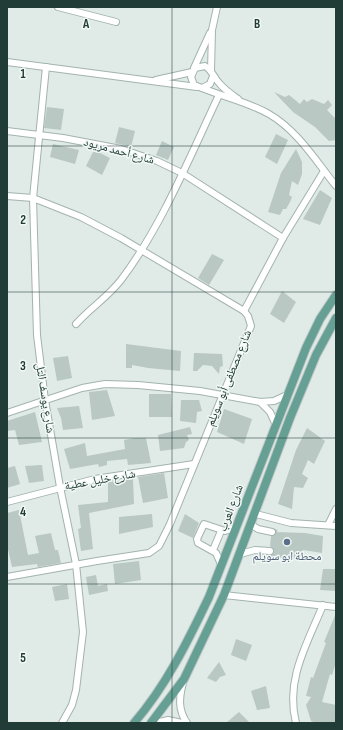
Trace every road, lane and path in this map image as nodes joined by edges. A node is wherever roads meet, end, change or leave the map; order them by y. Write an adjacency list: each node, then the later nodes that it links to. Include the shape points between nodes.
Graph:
1 (58, 7): 3 (street)
2 (217, 7): 4 (street)
3 (116, 22)
4 (212, 30): 7 (street); 8 (street)
5 (7, 62): 6 (street)
6 (46, 67): 9 (street); 14 (street, شارع يوسف التل)
7 (192, 71): 8 (street, via 202,66); 9 (street); 10 (street, via 191,80)
8 (212, 74): 10 (street, via 210,84); 12 (street)
9 (152, 80): 10 (street)
10 (200, 87): 11 (street)
11 (219, 95): 12 (street); 16 (street)
12 (242, 102): 15 (street, via 269,114 283,124 298,138)
13 (7, 131): 14 (street, شارع أحمد مريود)
14 (39, 134): 16 (street, شارع أحمد مريود, via 121,150 157,161); 19 (street, شارع يوسف التل)
15 (324, 171): 17 (street); 20 (street)
16 (182, 173): 20 (street, شارع أحمد مريود); 21 (street)
17 (336, 186)
18 (7, 196): 19 (street, شارع مصطفى أبو سويلم)
19 (33, 198): 21 (street, شارع مصطفى أبو سويلم, via 82,217); 28 (street, شارع يوسف التل, via 37,335)
20 (283, 238): 23 (street)
21 (142, 250): 23 (street, شارع مصطفى أبو سويلم); 25 (street, via 111,292)
22 (336, 295): 27 (main road, شارع العرب, via 313,331)
23 (244, 312): 26 (street, شارع مصطفى أبو سويلم, via 250,321 250,332)
24 (336, 318): 36 (main road, شارع العرب, via 290,418)
25 (76, 324)
26 (223, 394): 28 (street, via 117,384 82,388); 29 (street); 32 (street, شارع مصطفى أبو سويلم)
27 (287, 395): 29 (street, via 274,401); 31 (main road, شارع العرب)
28 (45, 400): 30 (street); 33 (street, شارع يوسف التل)
29 (260, 402): 31 (street, via 270,412)
30 (7, 413)
31 (276, 425): 40 (main road, شارع العرب)
32 (194, 464): 33 (street, شارع خليل عطية); 46 (street, شارع مصطفى أبو سويلم, via 170,524 156,549 144,554)
33 (60, 487): 34 (street, شارع خليل عطية); 46 (street, شارع يوسف التل)
34 (7, 502)
35 (336, 509): 38 (street)
36 (256, 514): 37 (main road, شارع العرب); 38 (street, via 291,523)
37 (252, 525): 42 (street); 45 (main road, شارع العرب)
38 (328, 525): 39 (street)
39 (336, 526)
40 (236, 527): 41 (street); 47 (main road, شارع العرب)
41 (222, 531): 43 (street); 43 (street, via 206,524 202,526 197,542)
42 (272, 532)
43 (213, 550): 47 (street, via 219,556)
44 (270, 551): 45 (street, via 255,550)
45 (240, 554): 49 (main road, شارع العرب)
46 (76, 564): 48 (street, شارع مصطفى أبو سويلم); 55 (street, شارع يوسف التل, via 83,645 72,705)
47 (221, 564): 52 (main road, شارع العرب, via 206,603)
48 (7, 577)
49 (224, 595): 50 (street); 53 (main road, شارع العرب)
50 (323, 605): 51 (street); 61 (street, via 294,678 292,704)
51 (336, 607)
52 (180, 655): 53 (main road); 56 (main road, شارع العرب, via 152,700)
53 (193, 662): 54 (main road, شارع العرب)
54 (184, 679): 57 (main road, شارع العرب); 60 (street, via 180,702)
55 (62, 723)
56 (134, 723)
57 (151, 723)
58 (156, 723): 59 (street, via 168,720)
59 (182, 723)
60 (187, 723)
61 (296, 723)

